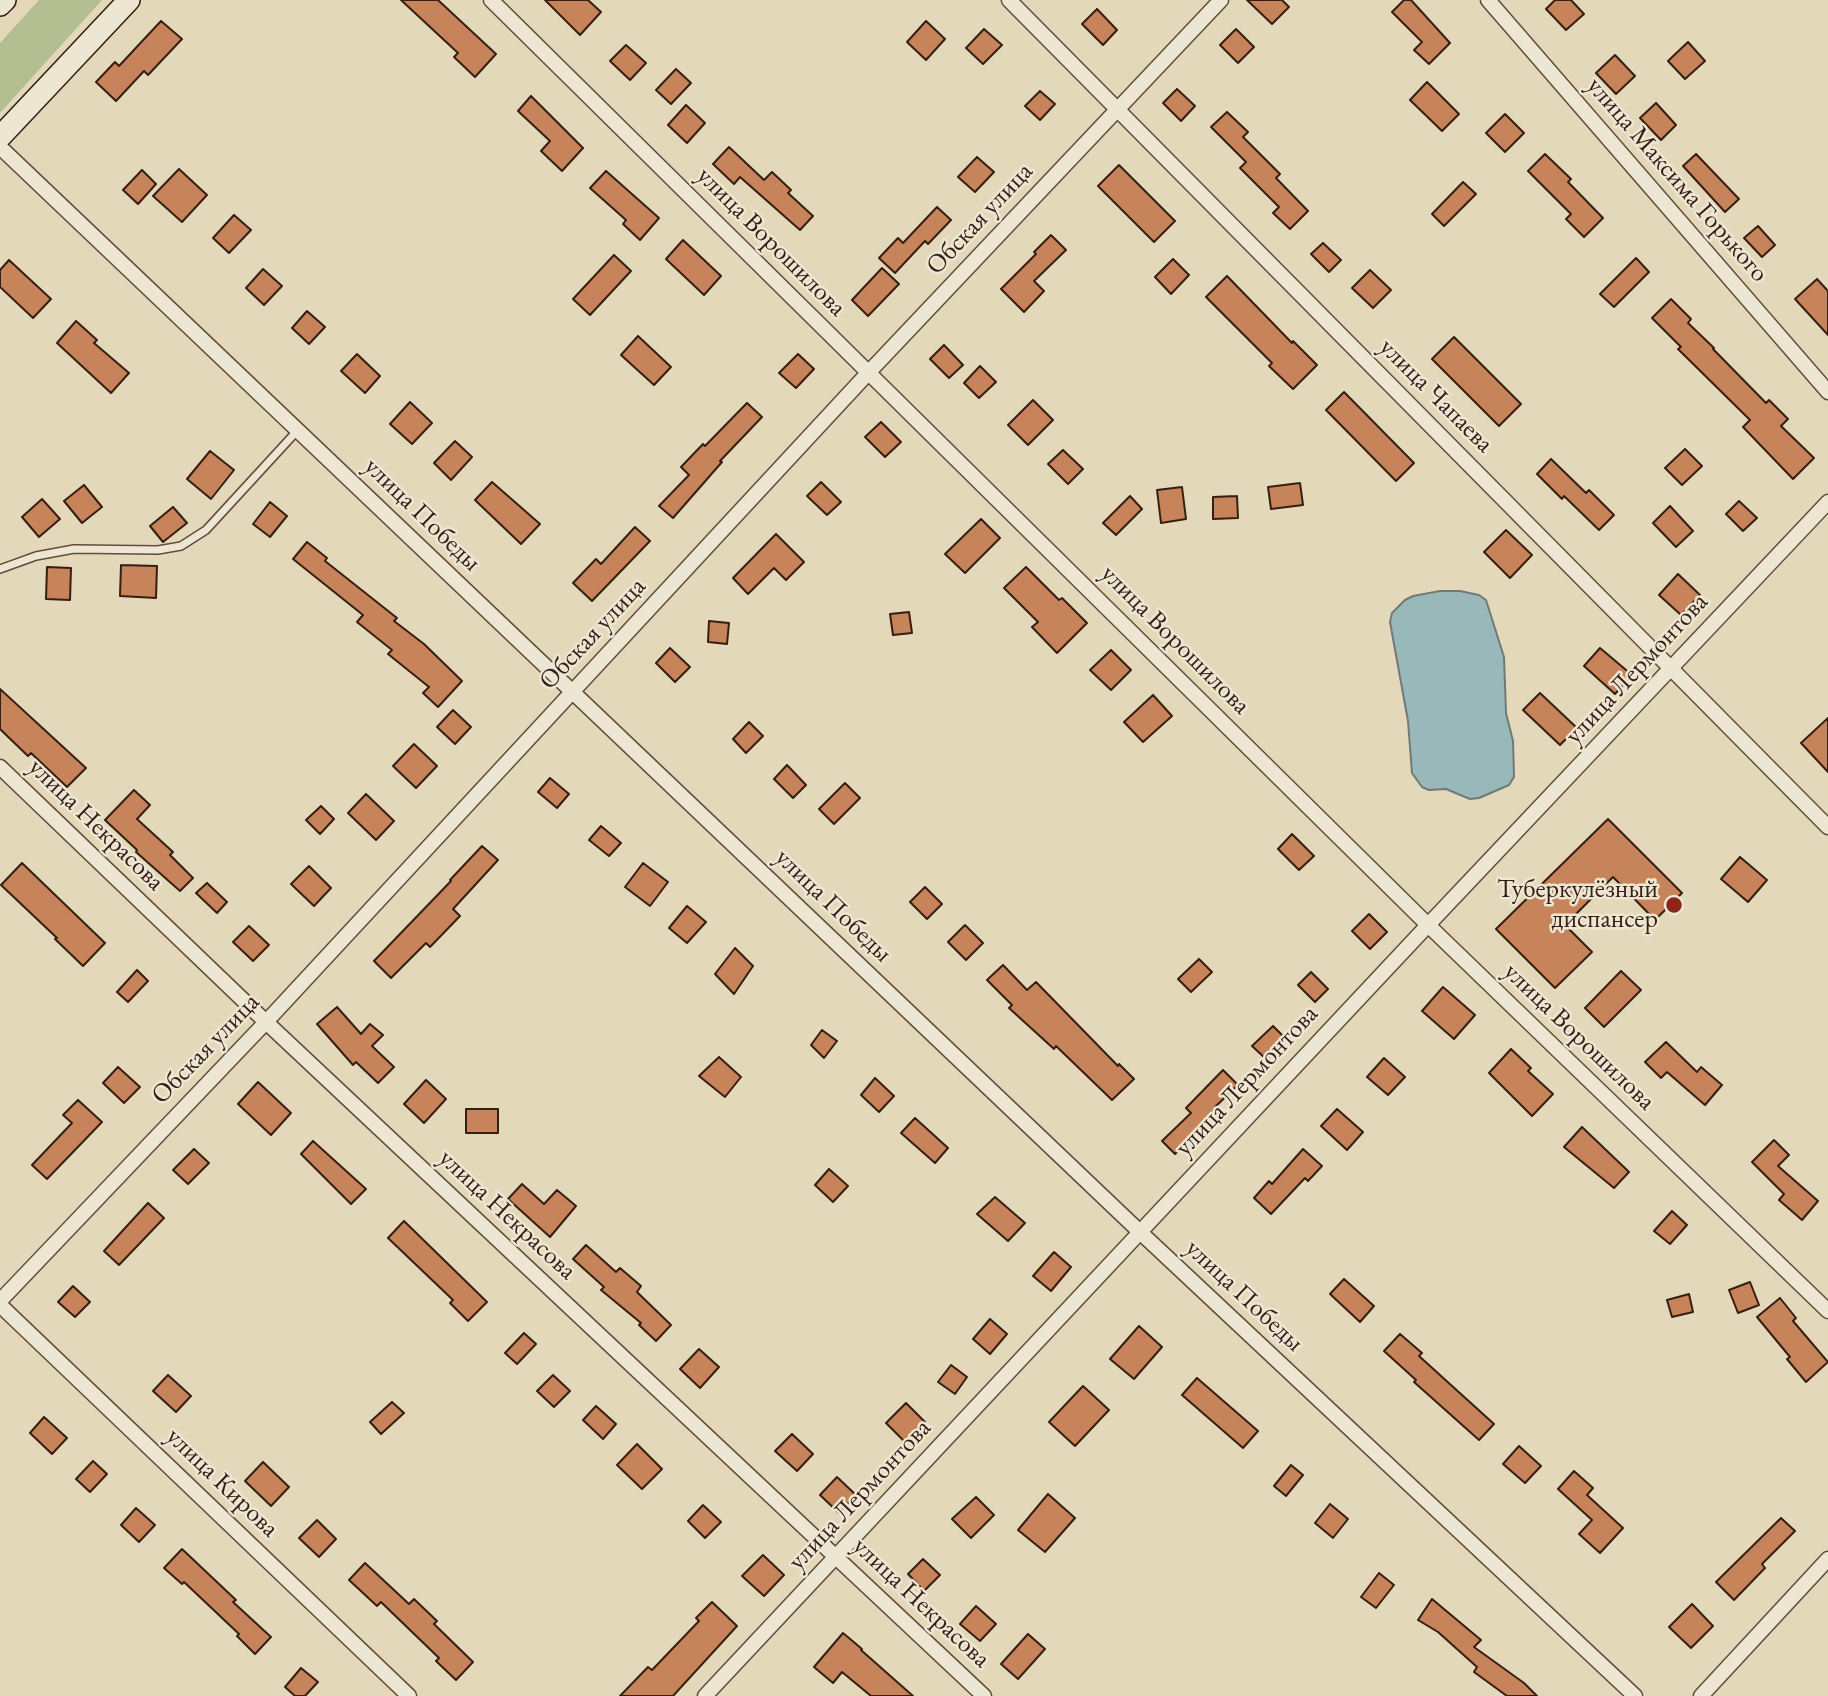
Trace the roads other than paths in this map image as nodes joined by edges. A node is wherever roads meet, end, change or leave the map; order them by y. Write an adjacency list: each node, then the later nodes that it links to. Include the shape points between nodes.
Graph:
1 (5, 0): 7 (street)
2 (129, 0): 9 (street)
3 (491, 0): 11 (street, улица Ворошилова)
4 (1009, 0): 8 (street, улица Чапаева)
5 (1221, 0): 8 (street, Обская улица)
6 (1488, 0): 12 (street, улица Максима Горького)
7 (0, 5)
8 (1117, 110): 11 (street, Обская улица); 16 (street, улица Чапаева)
9 (0, 137)
10 (0, 148): 13 (street, улица Победы)
11 (869, 372): 17 (street, Обская улица); 20 (street, улица Ворошилова)
12 (1828, 392)
13 (298, 431): 15 (lane, via 206,530 181,547 74,549); 17 (street, улица Победы)
14 (1828, 502): 16 (street, улица Лермонтова)
15 (0, 569)
16 (1671, 668): 19 (street, улица Чапаева); 20 (street, улица Лермонтова)
17 (572, 692): 21 (street, Обская улица); 22 (street, улица Победы)
18 (0, 767): 21 (street, улица Некрасова)
19 (1828, 827)
20 (1428, 925): 22 (street, улица Лермонтова); 24 (street, улица Ворошилова)
21 (266, 1022): 23 (street, Обская улица); 25 (street, улица Некрасова)
22 (1140, 1232): 25 (street, улица Лермонтова); 30 (street, улица Победы)
23 (0, 1303): 27 (street, улица Кирова)
24 (1828, 1311)
25 (836, 1557): 28 (street, улица Лермонтова); 29 (street, улица Некрасова)
26 (1828, 1559): 31 (street)
27 (410, 1696)
28 (705, 1696)
29 (984, 1696)
30 (1635, 1696)
31 (1700, 1696)

